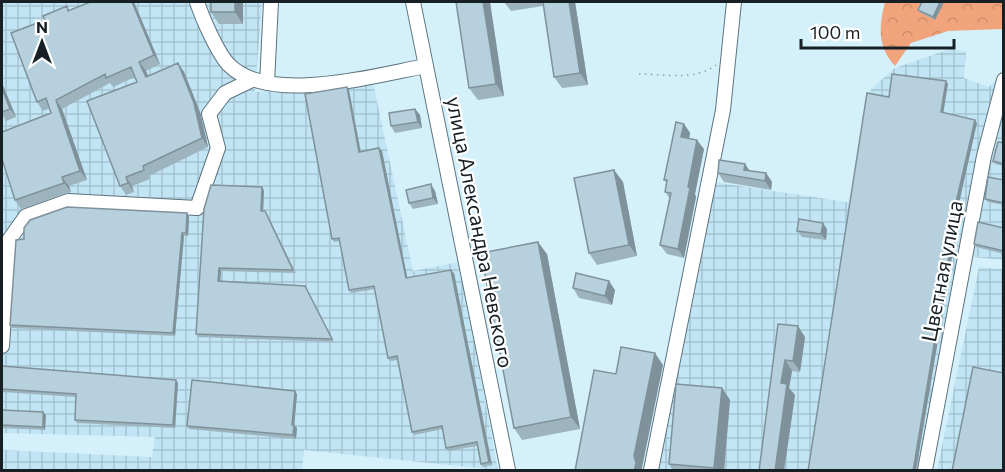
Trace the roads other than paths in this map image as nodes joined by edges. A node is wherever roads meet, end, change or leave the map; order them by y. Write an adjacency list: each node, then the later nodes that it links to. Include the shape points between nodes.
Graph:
1 (197, 2): 6 (street, via 228,63)
2 (271, 2): 8 (street)
3 (413, 2): 5 (street, улица Александра Невского)
4 (735, 2): 11 (street, via 723,110)
5 (426, 66): 8 (street, via 327,83); 10 (street, улица Александра Невского)
6 (252, 80): 8 (street); 9 (street, via 225,93 209,114 218,148 197,208 68,201 26,216 9,240)
7 (1004, 80): 12 (street, Цветная улица, via 984,156)
8 (267, 83)
9 (2, 346)
10 (508, 471)
11 (651, 471)
12 (925, 471)

